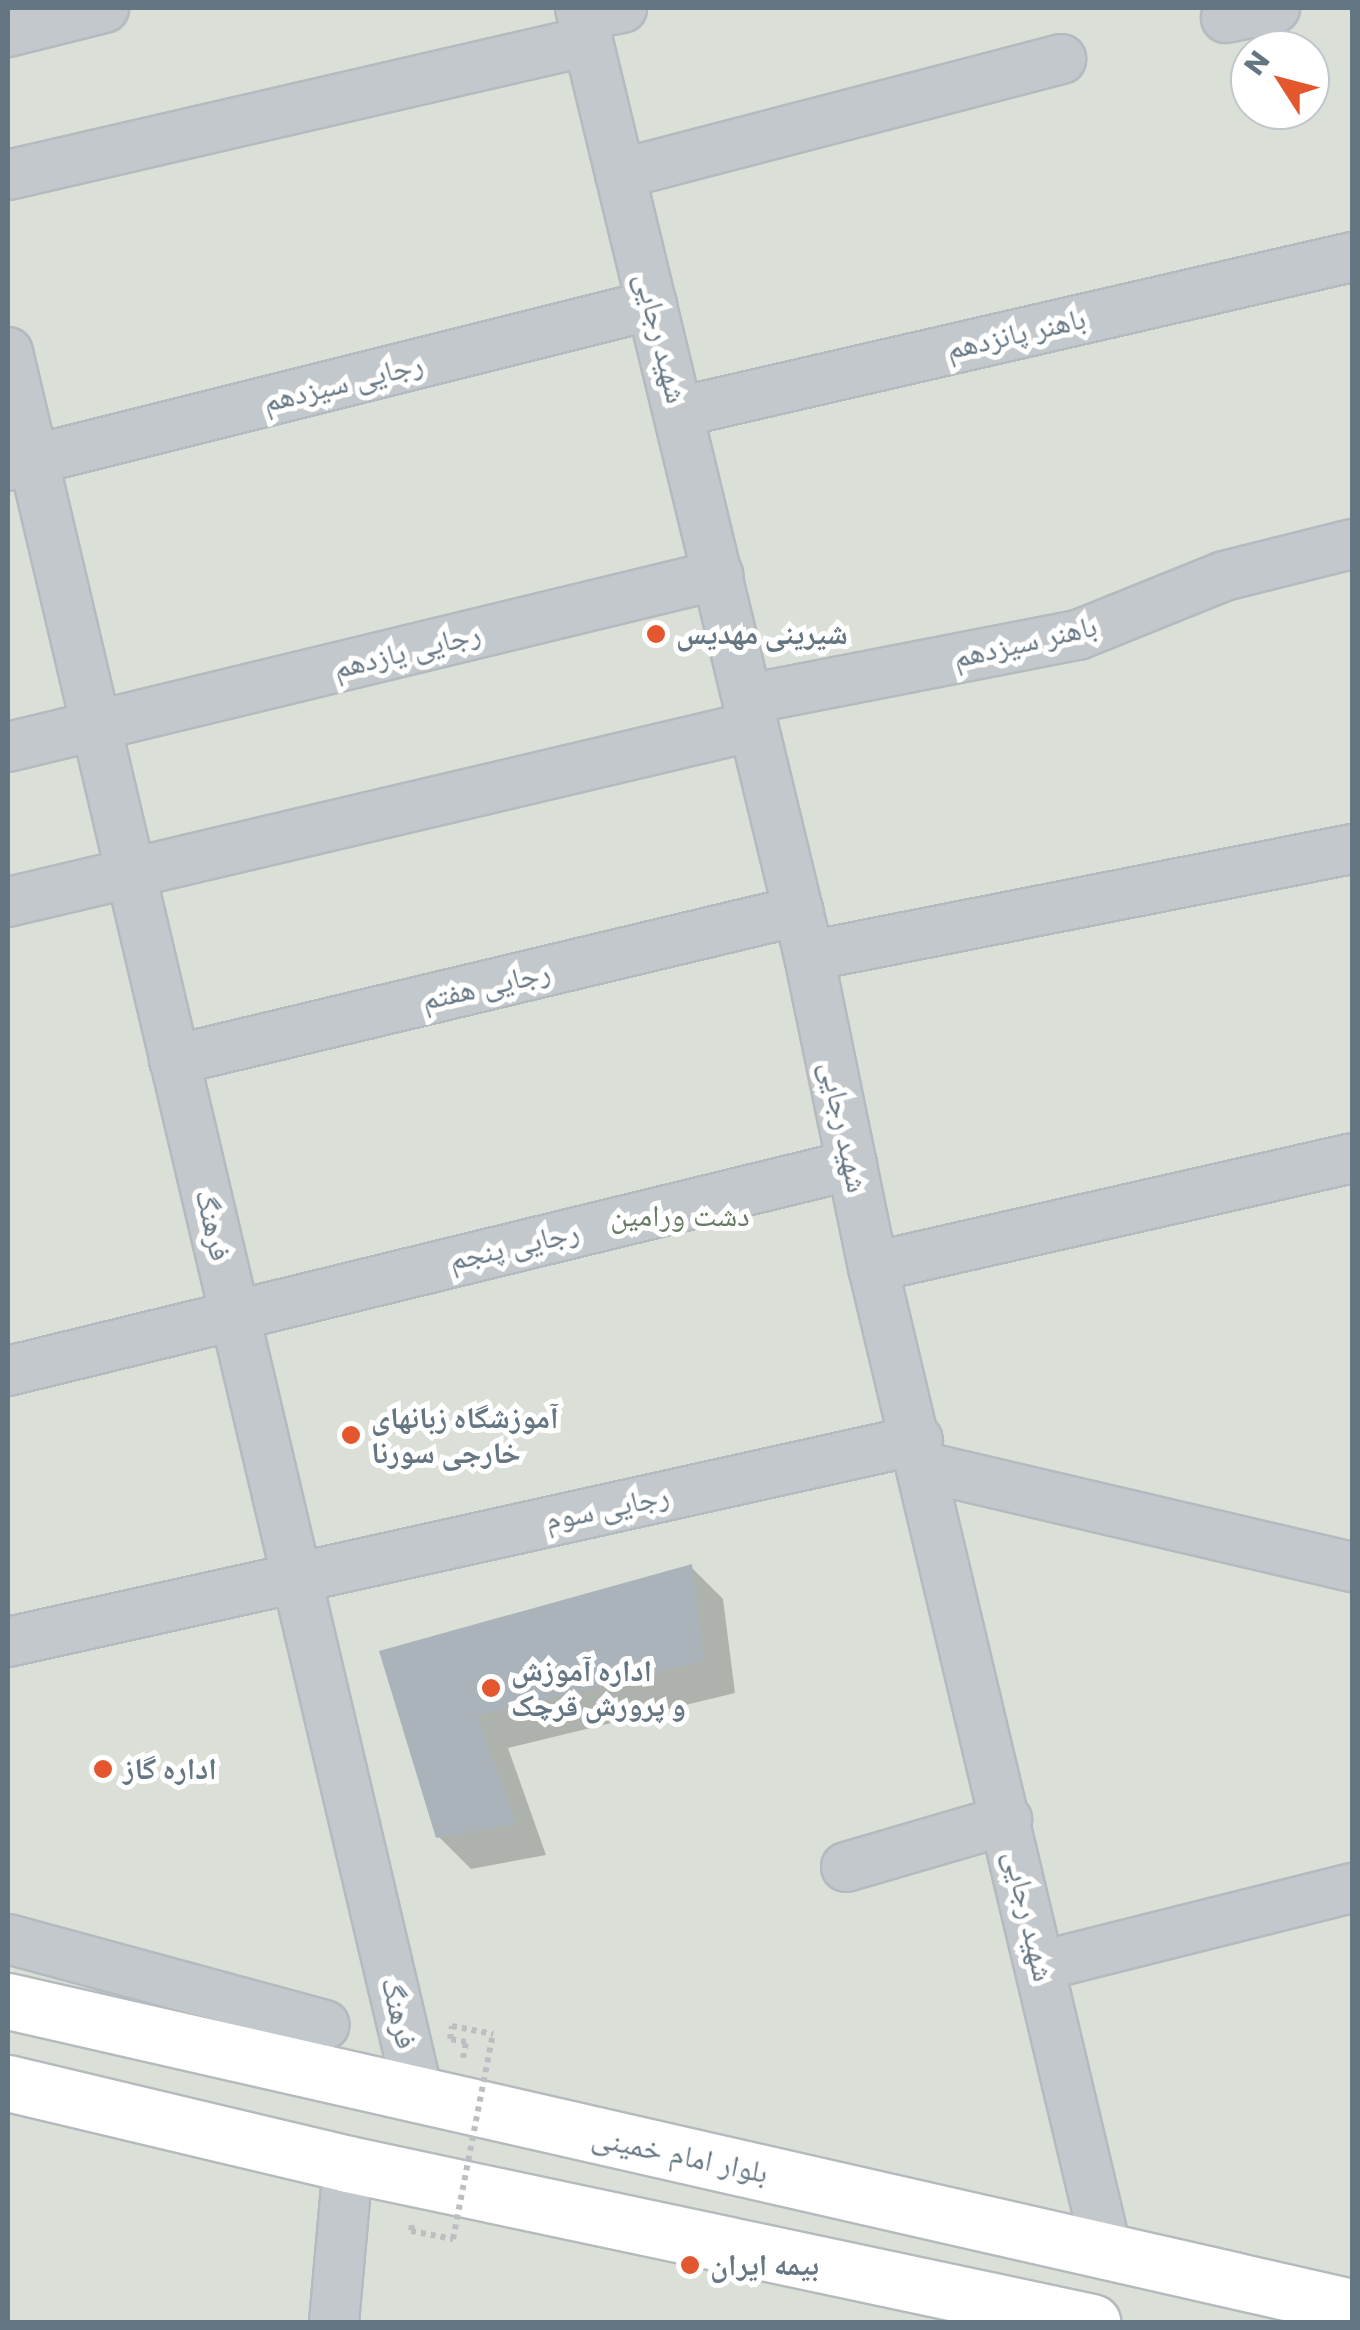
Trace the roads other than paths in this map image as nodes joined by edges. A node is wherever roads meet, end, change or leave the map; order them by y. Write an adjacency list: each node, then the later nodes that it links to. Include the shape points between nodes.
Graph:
1 (104, 8): 5 (street)
2 (1275, 8): 4 (street)
3 (593, 18): 7 (street, شهید رجایی); 8 (street)
4 (1226, 18)
5 (8, 32)
6 (1061, 59): 7 (street)
7 (620, 174): 10 (street, شهید رجایی)
8 (8, 175)
9 (1352, 258): 12 (street, باهنر پانزدهم)
10 (652, 305): 12 (street, شهید رجایی); 13 (street, رجایی سیزدهم)
11 (8, 352): 13 (street, فرهنگ)
12 (678, 412): 15 (street, شهید رجایی)
13 (20, 463): 17 (street, فرهنگ)
14 (1352, 544): 16 (street, باهنر سیزدهم, via 1224,576 1078,635)
15 (718, 575): 16 (street, شهید رجایی); 17 (street, رجایی یازدهم)
16 (751, 713): 20 (street, باهنر سیزدهم); 22 (street, شهید رجایی)
17 (96, 728): 18 (street, رجایی یازدهم); 20 (street, فرهنگ)
18 (8, 747)
19 (1352, 850): 22 (street, رجایی هفتم)
20 (130, 871): 21 (street, باهنر سیزدهم); 23 (street, فرهنگ)
21 (8, 902)
22 (804, 934): 23 (street, رجایی هفتم); 24 (street, شهید رجایی)
23 (174, 1060): 27 (street, فرهنگ)
24 (852, 1165): 26 (street, شهید رجایی); 27 (street, رجایی پنجم)
25 (1343, 1171): 26 (street)
26 (873, 1267): 29 (street, شهید رجایی)
27 (234, 1312): 28 (street, رجایی پنجم); 31 (street, فرهنگ)
28 (8, 1371)
29 (922, 1454): 30 (street); 31 (street, رجایی سوم); 33 (street, شهید رجایی)
30 (1352, 1567)
31 (296, 1576): 32 (street, رجایی سوم); 41 (street, فرهنگ)
32 (8, 1642)
33 (1007, 1820): 34 (street); 37 (street, شهید رجایی)
34 (846, 1867)
35 (1352, 1888): 37 (street)
36 (8, 1939): 39 (street)
37 (1041, 1966): 43 (street, شهید رجایی)
38 (8, 2001): 41 (main road, بلوار امام خمینی)
39 (326, 2025)
40 (8, 2082): 42 (main road)
41 (419, 2098): 43 (main road, بلوار امام خمینی)
42 (348, 2164): 45 (street); 46 (main road)
43 (1106, 2248): 44 (main road, بلوار امام خمینی)
44 (1352, 2307)
45 (334, 2322)
46 (1092, 2322)

